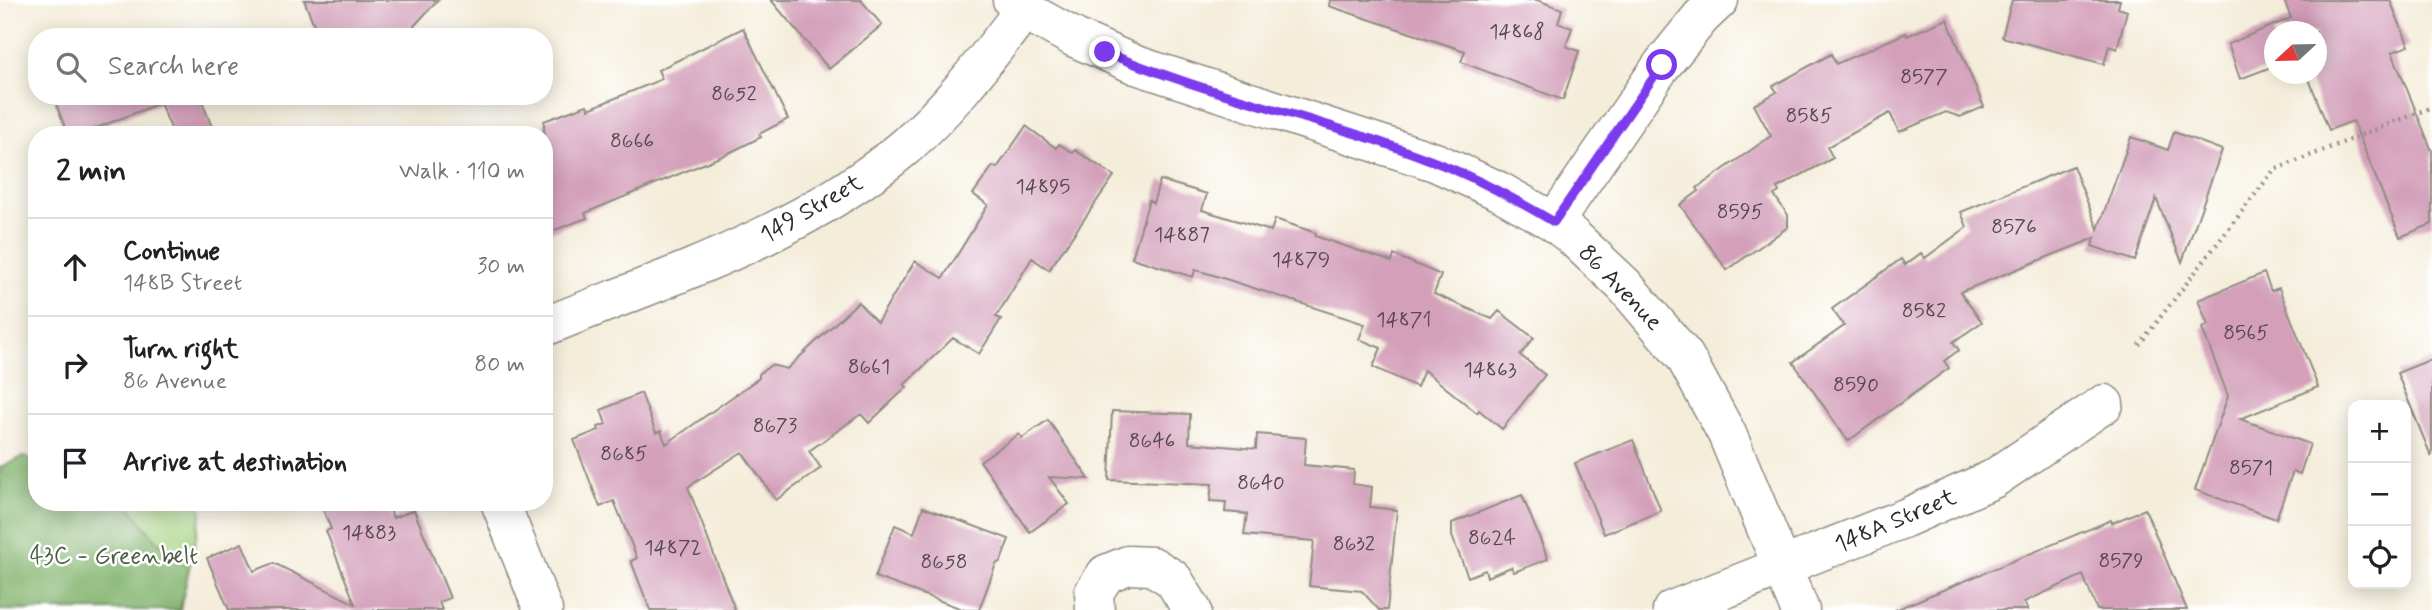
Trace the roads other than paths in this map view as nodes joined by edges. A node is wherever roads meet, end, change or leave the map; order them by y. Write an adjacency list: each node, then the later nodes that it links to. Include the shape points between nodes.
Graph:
1 (1719, 0): 3 (street, via 1662,65)
2 (1018, 5): 3 (street, 86 Avenue, via 1075,38 1146,68 1435,162); 4 (street, 149 Street, via 968,84 906,146 835,198 762,238)
3 (1554, 222): 7 (street, 86 Avenue, via 1624,285 1685,357 1727,434)
4 (553, 323)
5 (2104, 404): 7 (street, 148A Street, via 1993,479)
6 (504, 511): 8 (street)
7 (1782, 566): 11 (street, 148A Street); 12 (street, 86 Avenue)
8 (543, 610)
9 (1095, 610): 10 (street, via 1094,592 1107,573 1128,565 1152,566 1173,579)
10 (1192, 610)
11 (1672, 610)
12 (1800, 610)

